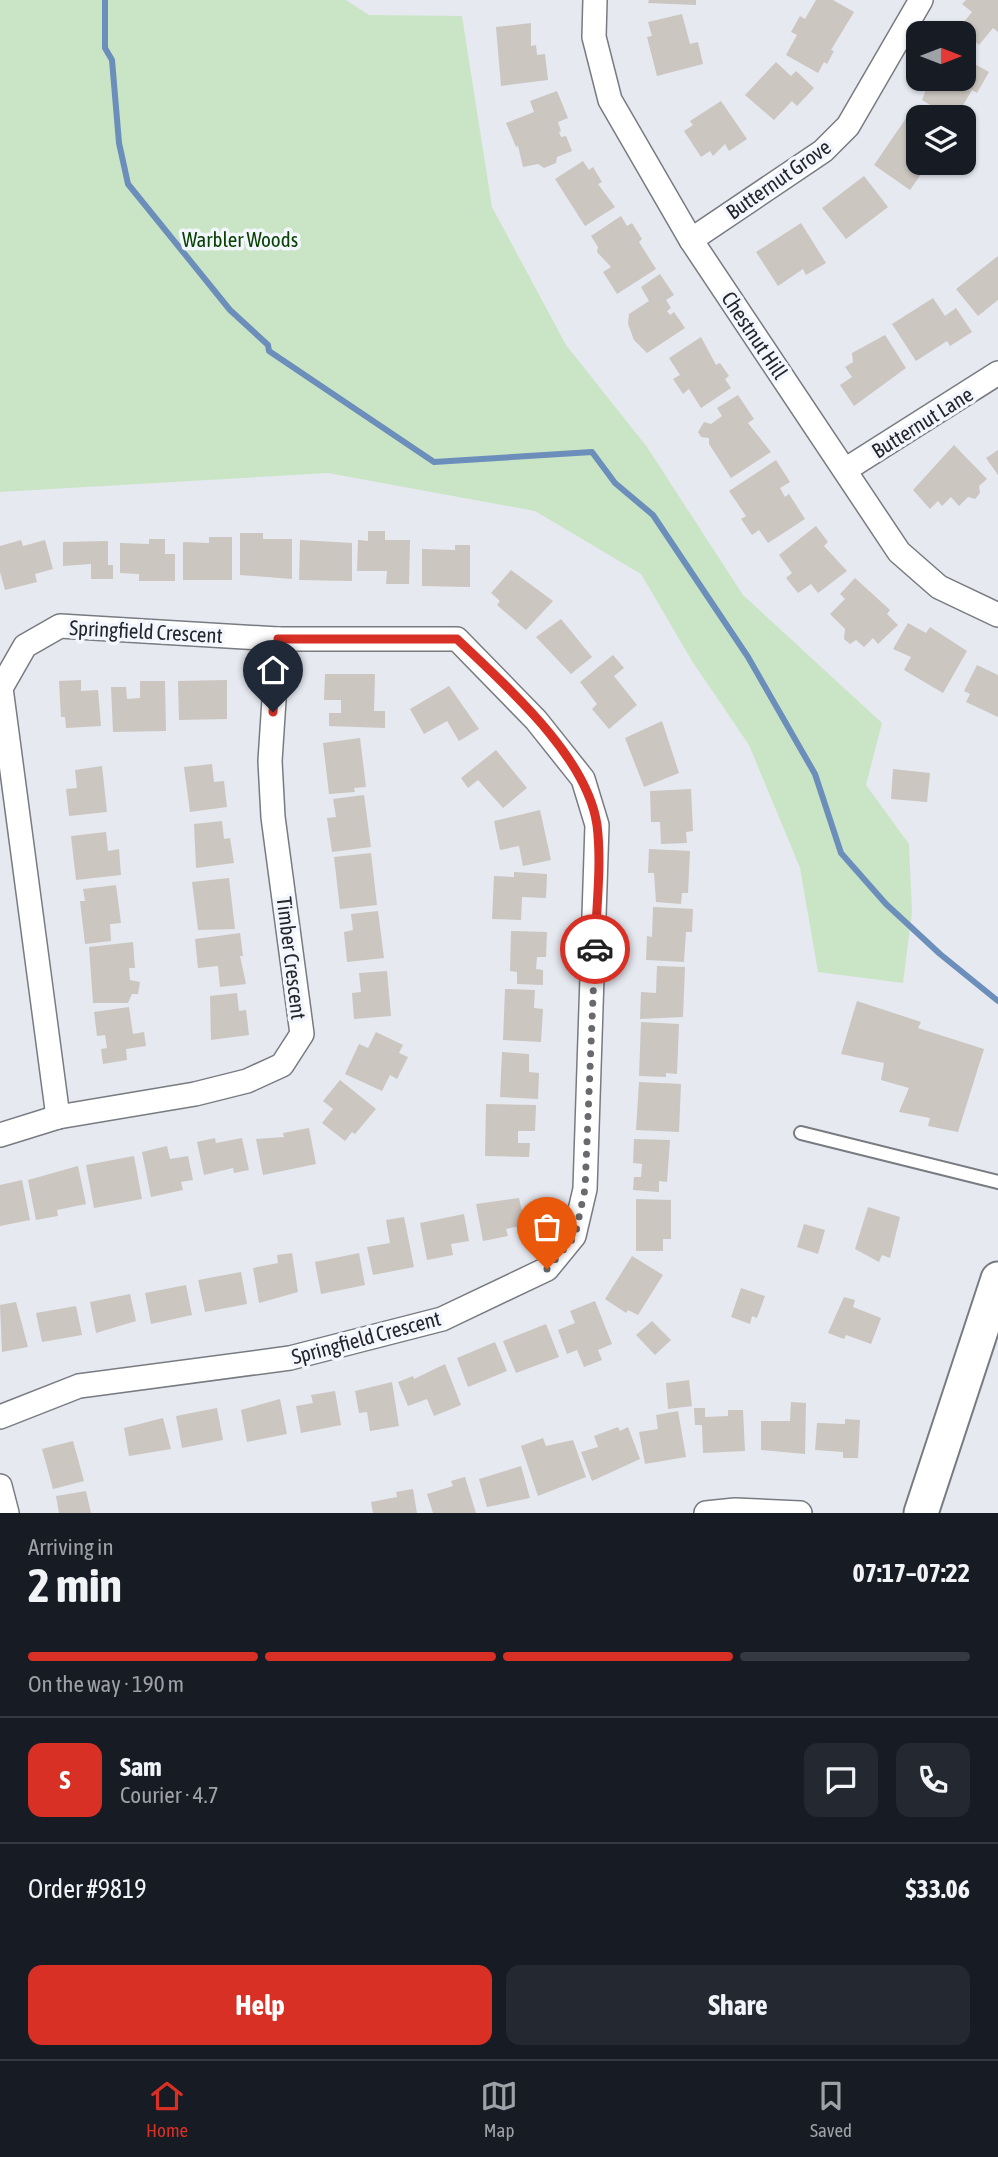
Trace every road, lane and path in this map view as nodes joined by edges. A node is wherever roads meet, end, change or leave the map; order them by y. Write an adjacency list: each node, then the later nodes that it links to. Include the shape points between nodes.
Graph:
1 (595, 0): 3 (street, Chestnut Hill, via 594,37 610,100)
2 (921, 0): 3 (street, Butternut Grove, via 848,126 823,151)
3 (691, 240): 5 (street, Chestnut Hill)
4 (998, 373): 5 (street, Butternut Lane)
5 (845, 470): 6 (street, Chestnut Hill, via 899,552 939,587)
6 (998, 615)
7 (278, 639): 8 (street, Timber Crescent, via 270,761 272,803 302,1034 282,1065 247,1081); 8 (street, Springfield Crescent, via 60,626 25,646 1,688); 13 (street, Springfield Crescent, via 457,639 536,720 583,779 597,825 597,897 585,1189 575,1236 547,1269 442,1319 290,1358 79,1385)
8 (58, 1117): 10 (street, Timber Crescent)
9 (801, 1133): 11 (lane)
10 (0, 1135)
11 (998, 1182)
12 (998, 1279): 18 (main road)
13 (0, 1417)
14 (0, 1486): 15 (street)
15 (7, 1513)
16 (706, 1513): 17 (street)
17 (800, 1513)
18 (921, 1513)

